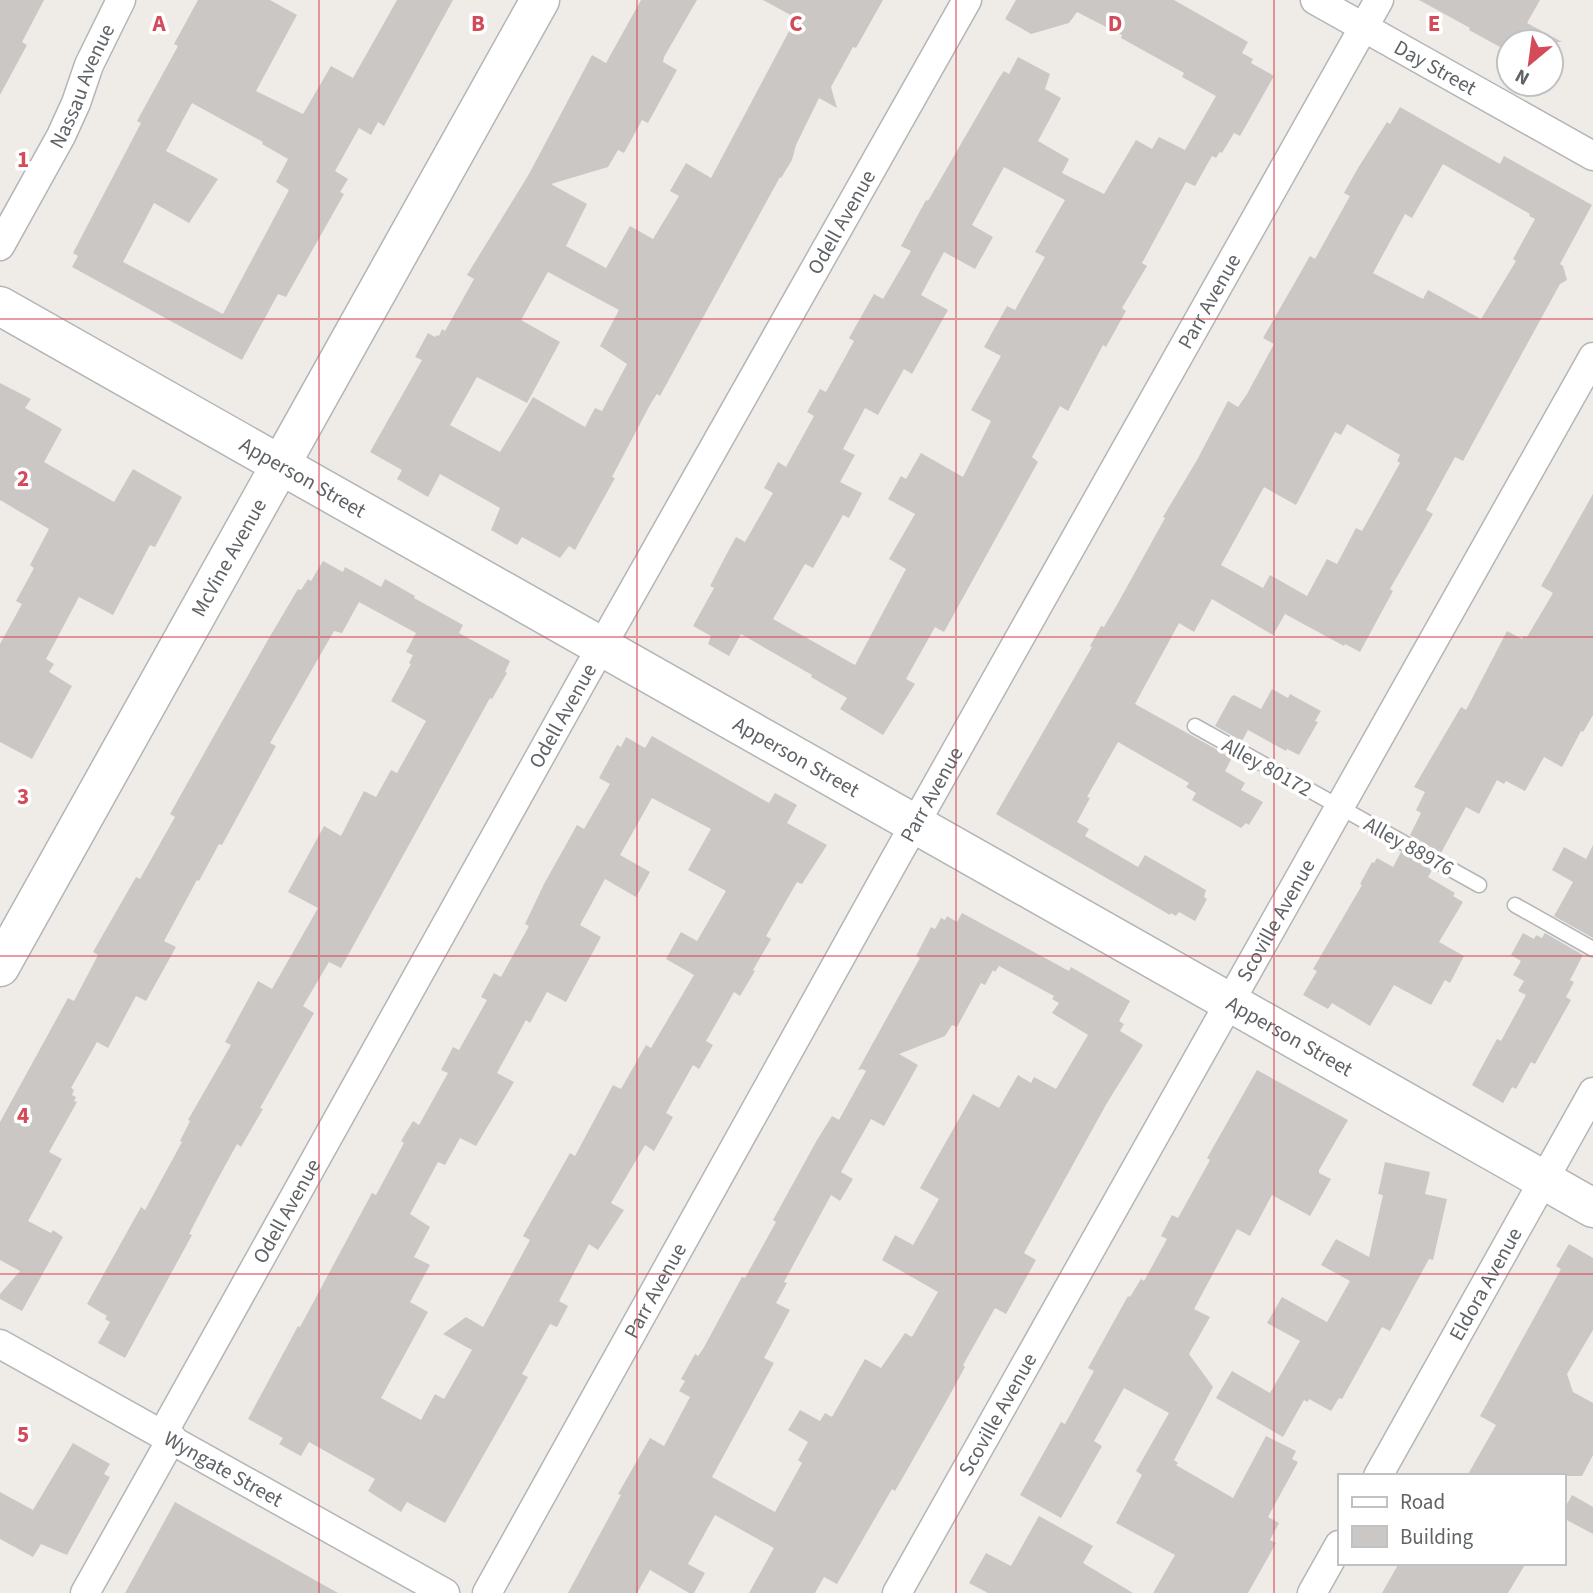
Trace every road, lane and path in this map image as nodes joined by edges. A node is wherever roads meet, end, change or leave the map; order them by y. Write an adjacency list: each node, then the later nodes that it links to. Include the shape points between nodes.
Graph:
1 (121, 0): 8 (street, Nassau Avenue, via 61,136)
2 (540, 0): 11 (street, McVine Avenue)
3 (967, 0): 12 (street, Odell Avenue)
4 (1315, 0): 6 (street, Day Street)
5 (1379, 0): 6 (street, Parr Avenue)
6 (1363, 27): 7 (street, Day Street); 15 (street, Parr Avenue)
7 (1593, 156)
8 (0, 246)
9 (0, 306): 11 (street, Apperson Street)
10 (1593, 357): 14 (street, Scoville Avenue)
11 (279, 463): 12 (street, Apperson Street); 19 (street, McVine Avenue)
12 (603, 646): 15 (street, Apperson Street); 25 (street, Odell Avenue)
13 (1195, 726): 14 (lane, Alley 80172)
14 (1340, 807): 16 (lane, Alley 88976); 20 (street, Scoville Avenue)
15 (915, 823): 20 (street, Apperson Street); 30 (street, Parr Avenue)
16 (1479, 885)
17 (1515, 905): 18 (lane)
18 (1593, 949)
19 (0, 967)
20 (1230, 1003): 22 (street, Apperson Street); 31 (street, Scoville Avenue)
21 (1593, 1092): 22 (street, Eldora Avenue)
22 (1544, 1180): 23 (street, Apperson Street); 26 (street, Eldora Avenue)
23 (1593, 1208)
24 (0, 1344): 25 (street, Wyngate Street)
25 (167, 1436): 28 (street, Odell Avenue); 29 (street, Wyngate Street)
26 (1379, 1474)
27 (1338, 1547): 32 (street)
28 (85, 1593)
29 (445, 1593)
30 (487, 1593)
31 (897, 1593)
32 (1312, 1593)

